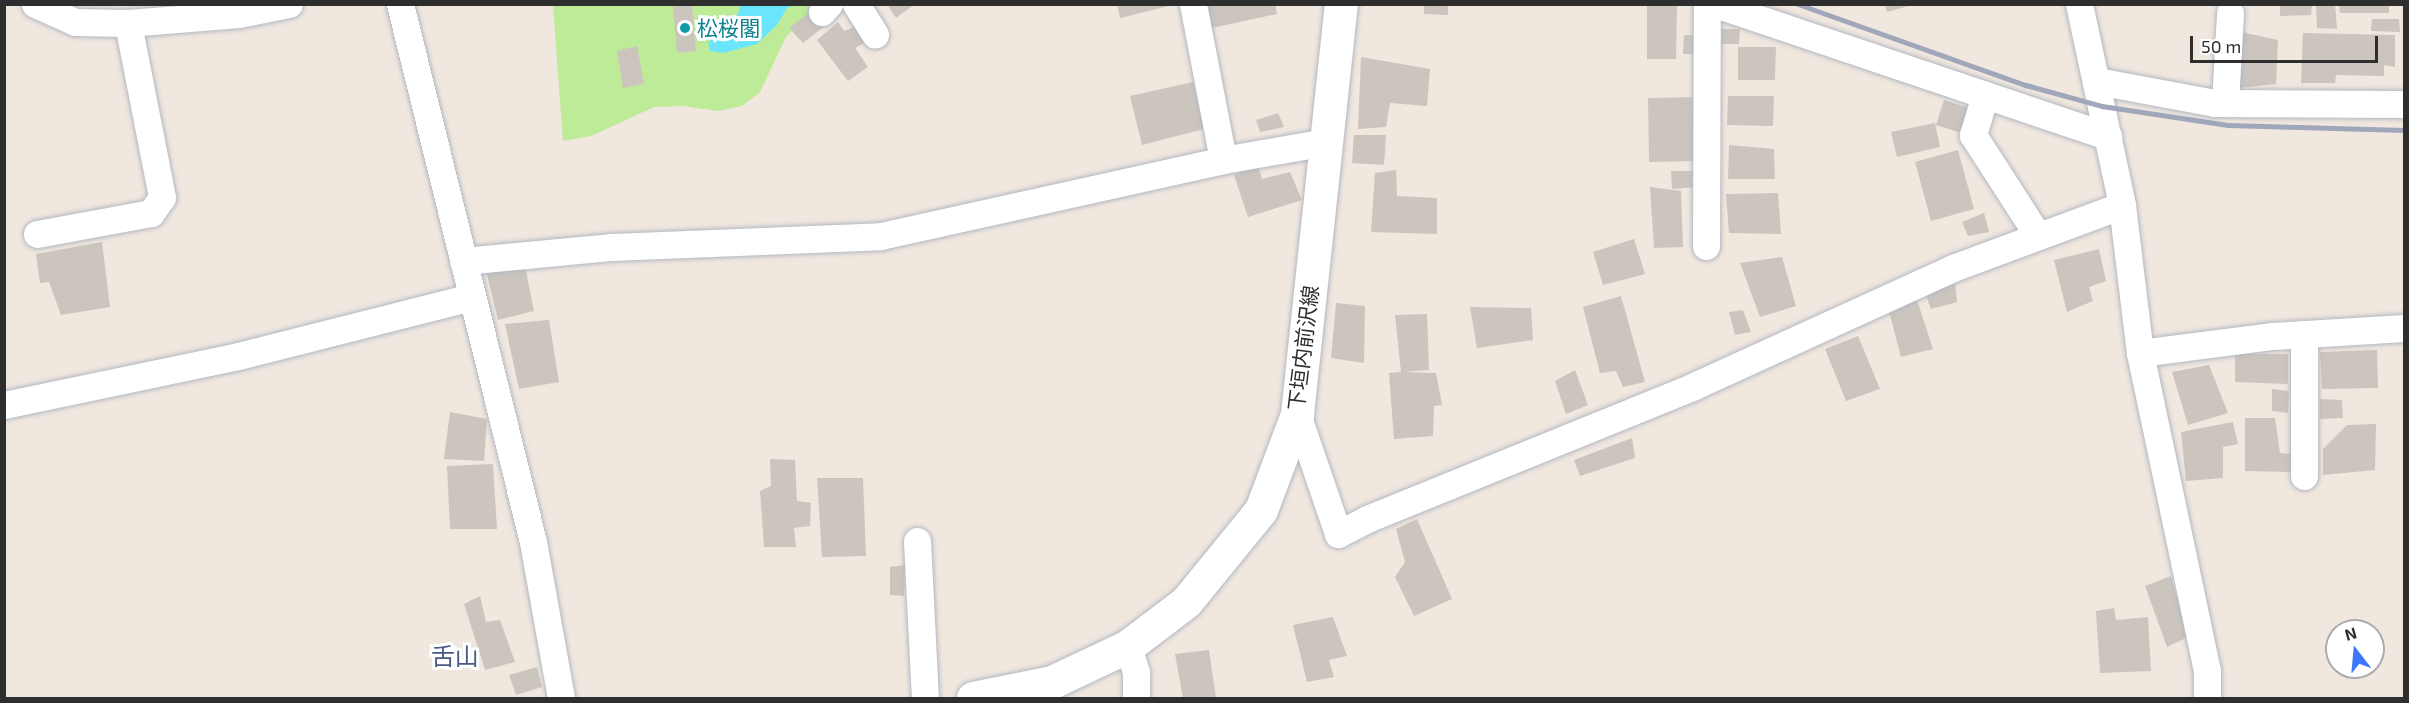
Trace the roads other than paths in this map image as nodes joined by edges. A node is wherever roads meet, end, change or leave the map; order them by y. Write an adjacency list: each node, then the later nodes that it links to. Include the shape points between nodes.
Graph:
1 (35, 4): 11 (street, via 75,22)
2 (289, 4): 11 (street, via 238,14)
3 (400, 4): 24 (street)
4 (856, 4): 12 (street)
5 (1193, 4): 19 (street)
6 (1341, 4): 18 (main road, 下垣内前沢線)
7 (1707, 4): 23 (street)
8 (1715, 4): 14 (street)
9 (2079, 4): 13 (street)
10 (2230, 13): 15 (street)
11 (128, 23): 21 (street, via 162,197 151,213)
12 (875, 34)
13 (2097, 81): 15 (street); 17 (street)
14 (1985, 95): 17 (street); 22 (street, via 1973,135)
15 (2225, 103): 16 (street)
16 (2404, 104)
17 (2108, 136): 20 (street)
18 (1326, 142): 19 (street); 30 (main road, 下垣内前沢線)
19 (1223, 160): 24 (street, via 881,236 612,248)
20 (2122, 205): 22 (street); 28 (street)
21 (37, 234)
22 (2038, 236): 30 (street, via 1953,268 1694,386 1338,534)
23 (1707, 246)
24 (463, 261): 25 (street)
25 (471, 297): 29 (street, via 238,356); 34 (street, via 533,542)
26 (2404, 328): 27 (street)
27 (2304, 334): 28 (street); 31 (street)
28 (2140, 353): 38 (street, via 2207,671)
29 (4, 405)
30 (1297, 414): 33 (main road, 下垣内前沢線, via 1261,510 1186,602)
31 (2304, 476)
32 (917, 541): 35 (street)
33 (1128, 646): 36 (main road, 下垣内前沢線, via 1052,682); 37 (street, via 1136,673)
34 (561, 699)
35 (926, 699)
36 (973, 699)
37 (1136, 699)
38 (2207, 699)

